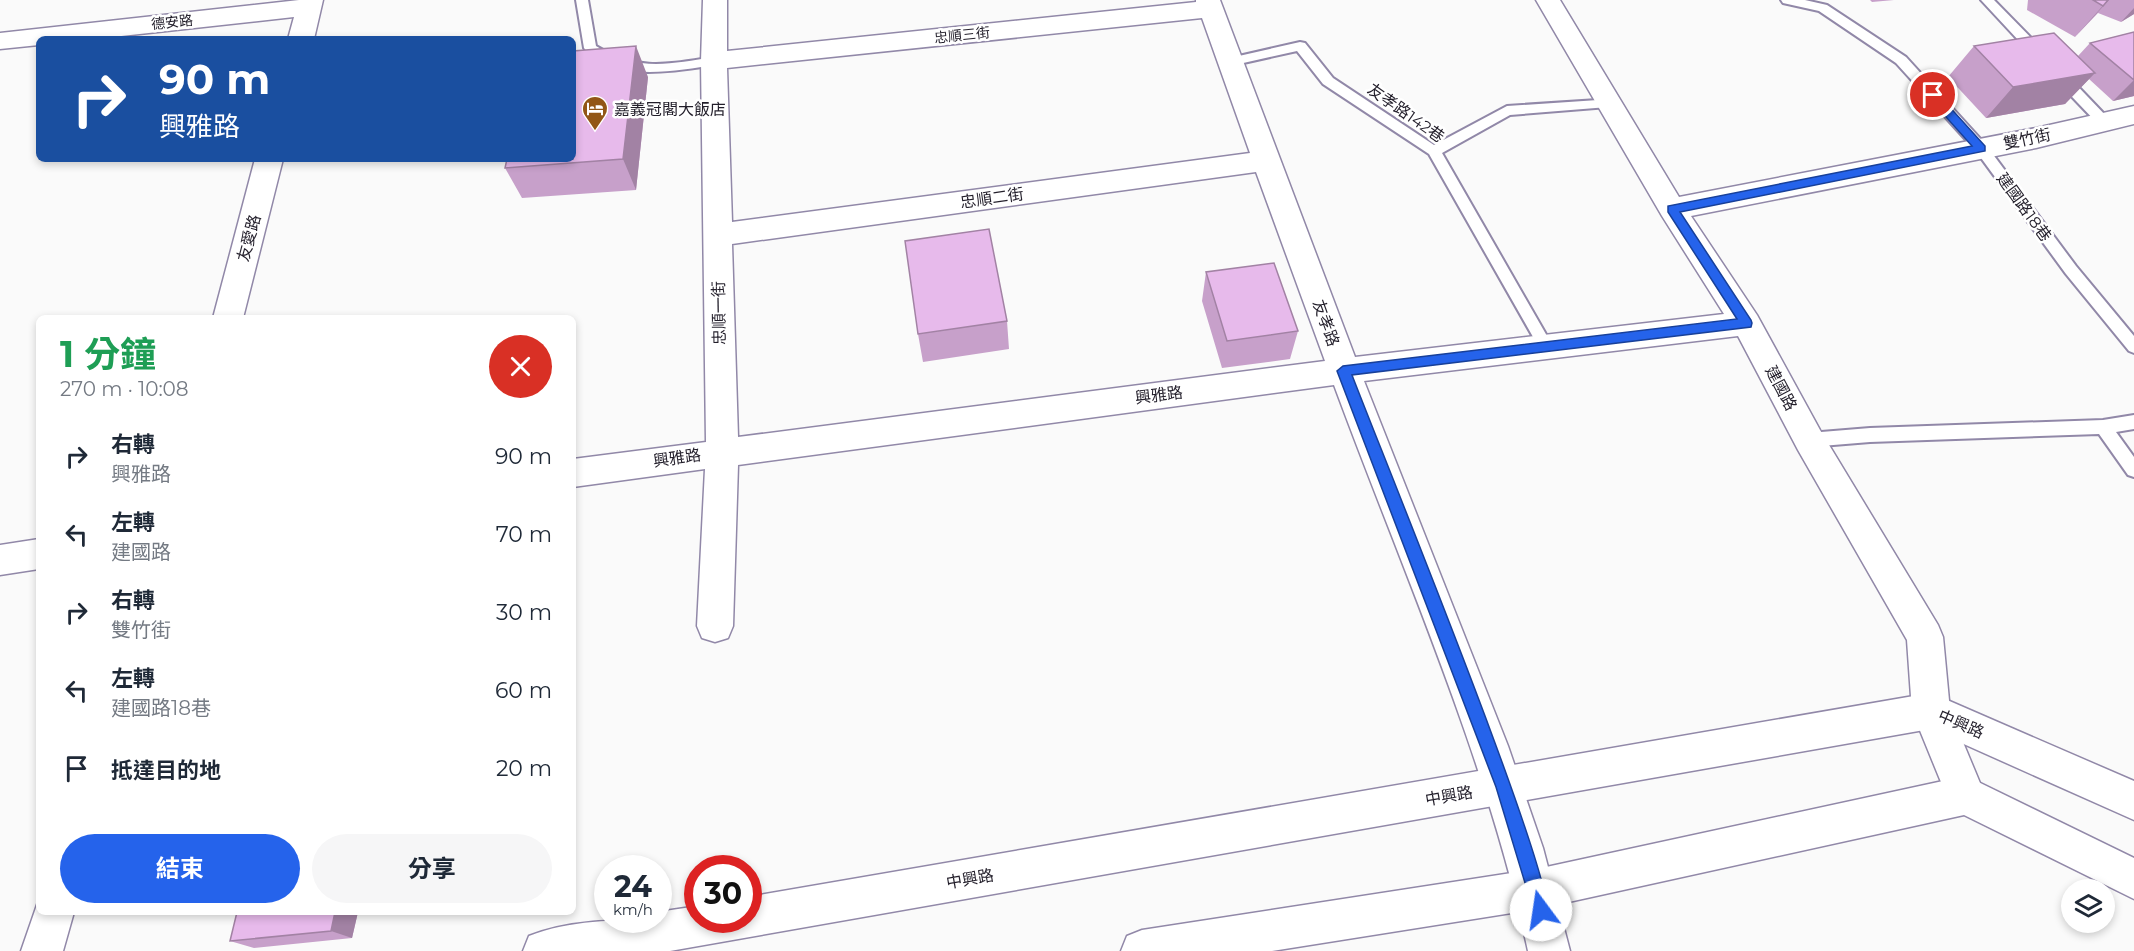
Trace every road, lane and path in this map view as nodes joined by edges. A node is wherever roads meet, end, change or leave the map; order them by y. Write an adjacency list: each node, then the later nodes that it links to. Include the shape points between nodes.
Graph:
1 (582, 0): 12 (lane, via 590,48 608,61 649,70)
2 (714, 0): 12 (street, 忠順一街)
3 (1548, 0): 14 (street, 建國路)
4 (1786, 0): 17 (lane, 建國路18巷, via 1823,8 1901,60)
5 (1987, 0): 16 (lane)
6 (310, 3): 8 (street, 德安路); 9 (street)
7 (1209, 4): 12 (street, 忠順三街); 13 (street, 友孝路)
8 (41, 36)
9 (302, 36)
10 (36, 37): 11 (street, 德安路)
11 (0, 41)
12 (714, 61): 22 (street, 忠順一街)
13 (1230, 62): 18 (lane, 友孝路142巷, via 1300,46 1328,81); 19 (street, 友孝路)
14 (1608, 102): 18 (lane, via 1507,111); 21 (street, 建國路)
15 (2134, 115): 16 (street, 雙竹街)
16 (2104, 122): 17 (street, 雙竹街)
17 (1981, 148): 21 (street, 雙竹街); 26 (lane, 建國路18巷, via 2071,270)
18 (1434, 151): 25 (lane, 友孝路142巷)
19 (1267, 161): 22 (street, 忠順二街); 27 (street, 友孝路)
20 (268, 162): 23 (street, 友愛路)
21 (1672, 209): 24 (street, 建國路)
22 (718, 235): 31 (street, 忠順一街)
23 (229, 315)
24 (1746, 323): 25 (street, 興雅路); 30 (street, 建國路)
25 (1546, 347): 27 (street, 興雅路)
26 (2134, 347)
27 (1343, 371): 31 (street, 興雅路); 38 (street, 友孝路)
28 (2134, 422): 29 (lane)
29 (2103, 427): 30 (lane); 32 (lane)
30 (1809, 440): 37 (street, 建國路, via 1925,637)
31 (722, 452): 33 (street, 興雅路); 36 (street, 忠順一街)
32 (2134, 470)
33 (576, 473)
34 (36, 554): 35 (street)
35 (0, 560)
36 (715, 626)
37 (1931, 711): 38 (street, 中興路); 39 (street, 建國路); 40 (street, 中興路)
38 (1504, 787): 42 (street, 友孝路); 44 (street, 中興路)
39 (1966, 795): 41 (street); 42 (street)
40 (2134, 801)
41 (2134, 879)
42 (1537, 889): 48 (street); 49 (street, 友孝路)
43 (53, 915): 46 (street)
44 (762, 915)
45 (684, 928): 47 (street)
46 (42, 951)
47 (544, 951)
48 (1142, 951)
49 (1550, 951)

